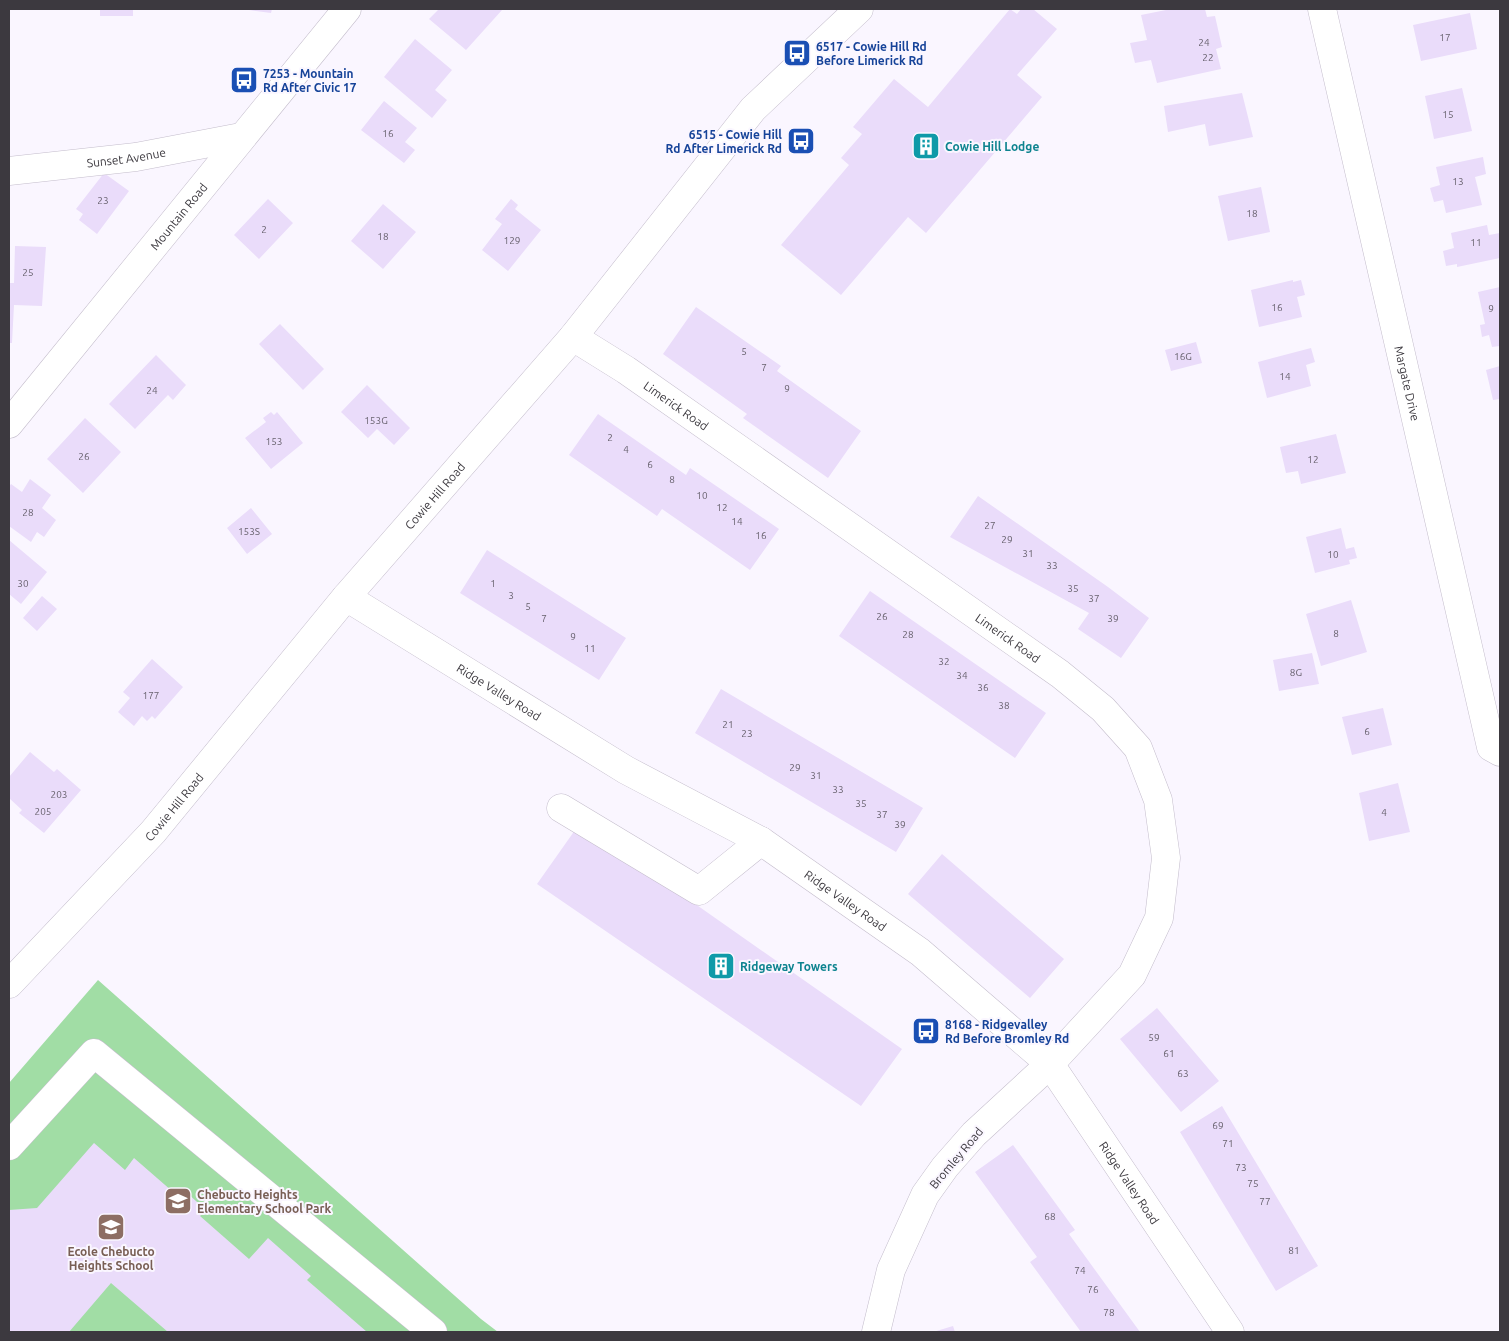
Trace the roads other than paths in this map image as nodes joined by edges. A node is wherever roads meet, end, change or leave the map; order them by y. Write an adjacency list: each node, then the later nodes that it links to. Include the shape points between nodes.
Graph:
1 (347, 9): 4 (street, Mountain Road)
2 (859, 9): 6 (street, Cowie Hill Road, via 753,109)
3 (1322, 9): 9 (street, Margate Drive, via 1491,747)
4 (241, 137): 5 (street, Sunset Avenue, via 136,156); 7 (street, Mountain Road)
5 (9, 171)
6 (572, 338): 8 (street, Cowie Hill Road); 13 (street, Limerick Road, via 634,376 1060,674 1103,709 1138,748 1158,800 1166,858 1159,918 1132,975)
7 (9, 424)
8 (346, 597): 11 (street, Ridge Valley Road, via 626,770); 12 (street, Cowie Hill Road, via 153,832)
9 (1500, 752)
10 (561, 808): 11 (street, via 699,891)
11 (761, 841): 13 (street, Ridge Valley Road, via 920,952)
12 (9, 984)
13 (1050, 1064): 16 (street, Bromley Road, via 974,1134 925,1195 891,1270); 17 (street, Ridge Valley Road)
14 (9, 1146): 15 (street, via 94,1053)
15 (433, 1332)
16 (876, 1332)
17 (1230, 1332)

